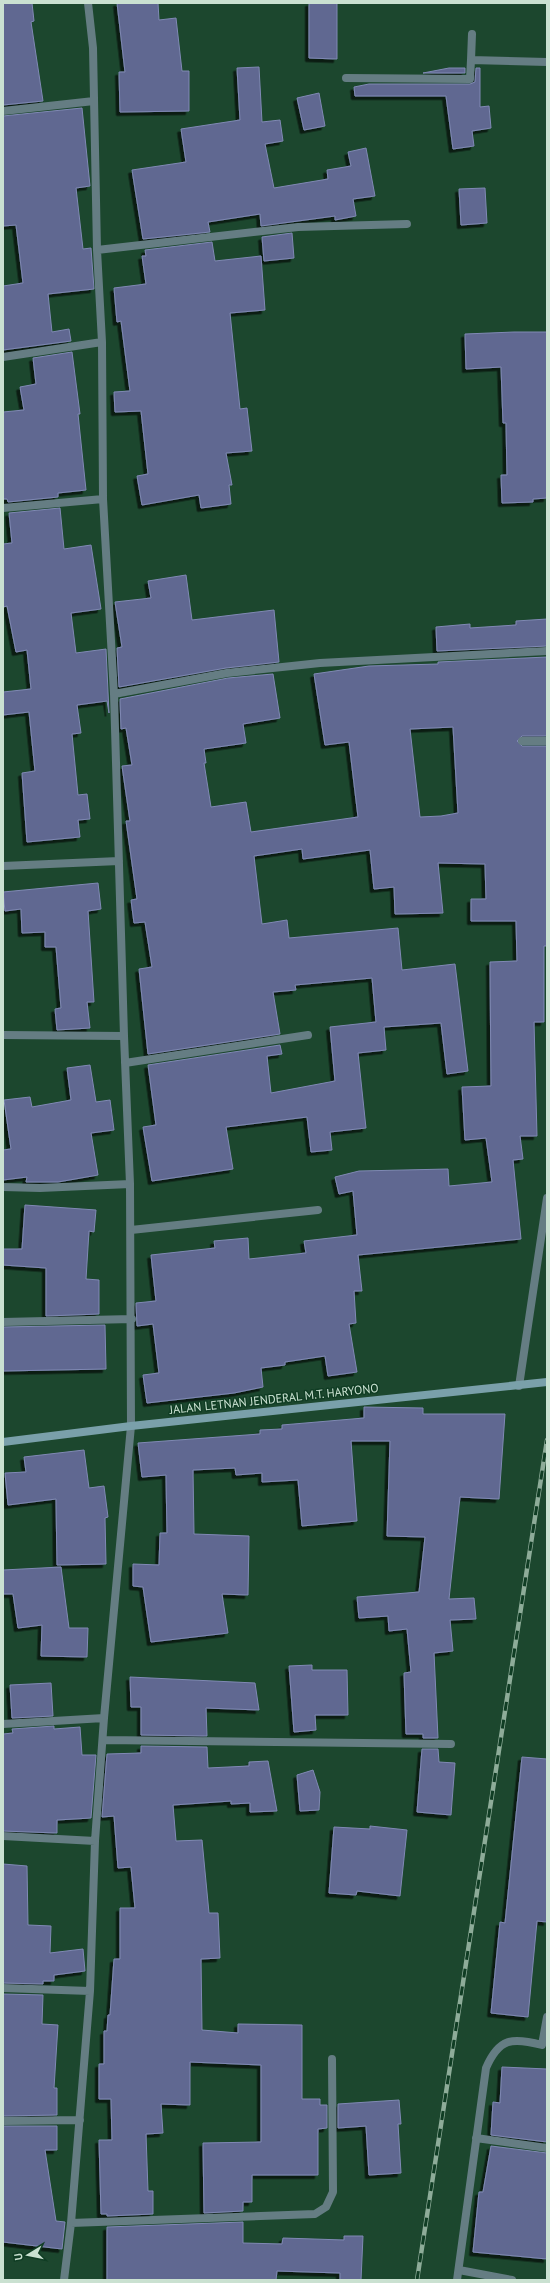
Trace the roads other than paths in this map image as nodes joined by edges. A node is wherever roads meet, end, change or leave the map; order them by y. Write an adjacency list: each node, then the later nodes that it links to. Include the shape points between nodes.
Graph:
1 (88, 3): 6 (street)
2 (472, 34): 3 (street)
3 (471, 60): 4 (street); 5 (street, via 470,79)
4 (547, 62)
5 (346, 78)
6 (94, 101): 7 (street); 9 (street)
7 (3, 111)
8 (407, 224): 9 (street, via 298,227)
9 (97, 250): 10 (street)
10 (102, 342): 11 (street); 12 (street)
11 (3, 357)
12 (103, 499): 13 (street); 15 (street)
13 (3, 508)
14 (547, 651): 15 (street, via 320,663 227,673)
15 (114, 694): 18 (street)
16 (522, 741): 17 (street)
17 (547, 741)
18 (119, 861): 19 (street); 22 (street)
19 (3, 866)
20 (3, 1035): 22 (street)
21 (308, 1035): 23 (street)
22 (124, 1036): 23 (street)
23 (125, 1063): 24 (street)
24 (130, 1184): 25 (street); 28 (street)
25 (3, 1187)
26 (547, 1198): 32 (street)
27 (318, 1210): 28 (street)
28 (131, 1230): 29 (street)
29 (132, 1319): 30 (street); 33 (street)
30 (3, 1322)
31 (547, 1382): 32 (main road, JALAN LETNAN JENDERAL M.T. HARYONO)
32 (520, 1386): 33 (main road, JALAN LETNAN JENDERAL M.T. HARYONO)
33 (132, 1426): 34 (main road, JALAN LETNAN JENDERAL M.T. HARYONO); 35 (street)
34 (3, 1442)
35 (104, 1718): 36 (street); 37 (street)
36 (3, 1724)
37 (104, 1740): 38 (street); 40 (street)
38 (451, 1744)
39 (3, 1836): 40 (street)
40 (95, 1841): 42 (street)
41 (3, 1988): 42 (street)
42 (90, 1991): 46 (street)
43 (547, 2017): 44 (street)
44 (544, 2046): 48 (street, via 524,2040 510,2041 498,2046 486,2068)
45 (332, 2059): 50 (street, via 333,2192 326,2207 315,2214)
46 (80, 2120): 47 (street); 50 (street)
47 (3, 2121)
48 (476, 2138): 49 (street); 51 (street)
49 (547, 2148)
50 (71, 2223): 52 (street)
51 (458, 2270): 53 (street); 54 (street)
52 (64, 2280)
53 (457, 2280)
54 (512, 2280)

